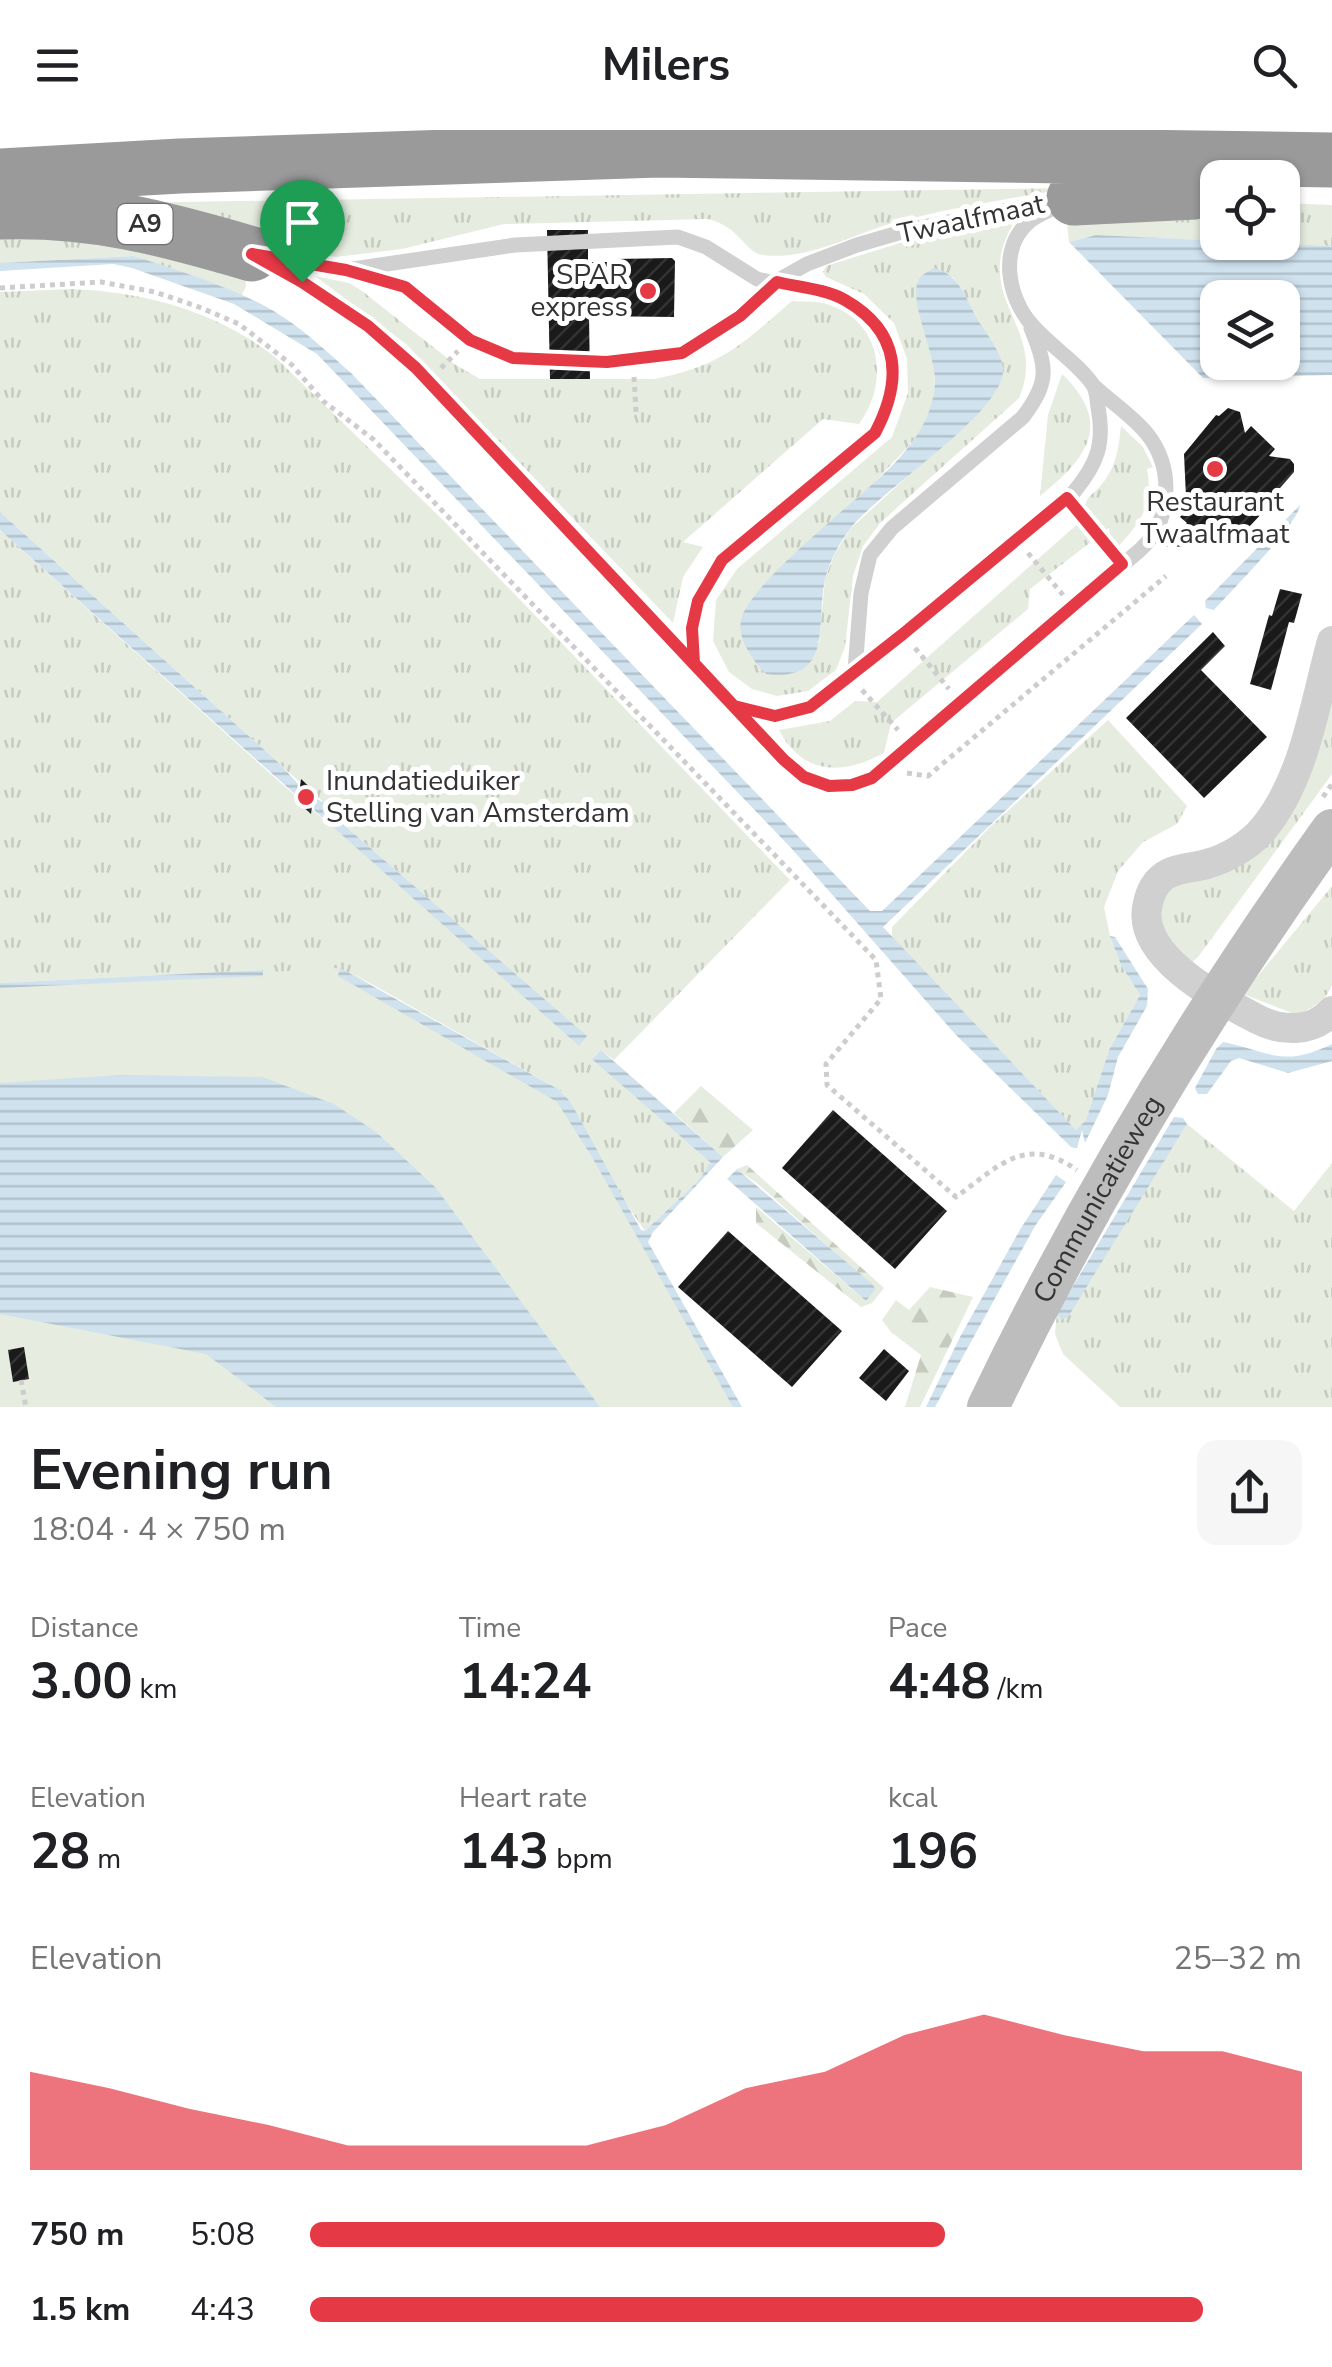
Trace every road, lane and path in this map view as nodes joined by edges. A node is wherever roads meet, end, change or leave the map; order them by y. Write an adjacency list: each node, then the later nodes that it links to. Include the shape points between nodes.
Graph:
1 (1332, 160): 2 (highway, A9, via 659,150)
2 (0, 176)
3 (1200, 192): 6 (highway, A9)
4 (1300, 192): 5 (highway)
5 (1332, 192)
6 (1074, 198): 10 (lane, Twaalfmaat / A9, via 912,228 807,264); 12 (lane, Twaalfmaat / A9, via 1029,222 1010,259 1014,298)
7 (0, 212): 8 (highway, A9, via 94,214)
8 (252, 254): 9 (lane, Twaalfmaat / A9); 15 (lane, Twaalfmaat / A9, via 368,326)
9 (346, 270): 10 (lane, Twaalfmaat / A9, via 515,245 678,237 757,279); 13 (lane, Twaalfmaat / A9, via 405,287)
10 (777, 282): 14 (lane, Twaalfmaat / A9, via 740,316 682,353); 24 (lane, Twaalfmaat / A9, via 842,298 877,324 894,372 890,406 850,457 722,560 698,601)
11 (0, 288): 31 (path, via 101,282 155,292 239,324 292,364 876,960 881,999 826,1064 828,1086 956,1197 1014,1154 1058,1157)
12 (1029, 323): 16 (lane, Twaalfmaat / A9); 25 (lane, Twaalfmaat / A9, via 1046,367 1040,395 1024,417 892,528 870,556)
13 (470, 340): 14 (lane, Twaalfmaat / A9, via 513,358); 15 (path)
14 (633, 359): 17 (path)
15 (428, 380): 24 (lane, Twaalfmaat / A9)
16 (1094, 387): 18 (lane, via 1101,450); 20 (lane, Twaalfmaat / A9, via 1147,434 1163,462 1167,493 1158,528)
17 (636, 412)
18 (1067, 498): 19 (lane); 20 (path)
19 (1017, 540): 21 (path); 22 (lane)
20 (1122, 564): 21 (lane, Twaalfmaat / A9)
21 (1073, 607): 26 (lane, Twaalfmaat / A9)
22 (903, 634): 25 (lane); 26 (path)
23 (1332, 641): 29 (street, via 1296,771 1263,830 1225,857 1162,878 1146,909 1157,950)
24 (694, 663): 27 (lane, Twaalfmaat / A9)
25 (855, 670): 27 (lane, via 810,707 775,716)
26 (960, 702): 27 (lane, Twaalfmaat / A9, via 872,778 829,786 804,777)
27 (734, 706)
28 (1332, 830): 29 (street, Communicatieweg)
29 (1216, 995): 30 (street, via 1282,1028 1320,1023); 31 (street, Communicatieweg)
30 (1332, 1011)
31 (1105, 1188): 34 (street, Communicatieweg)
32 (22, 1380): 33 (path)
33 (26, 1407)
34 (988, 1407)

